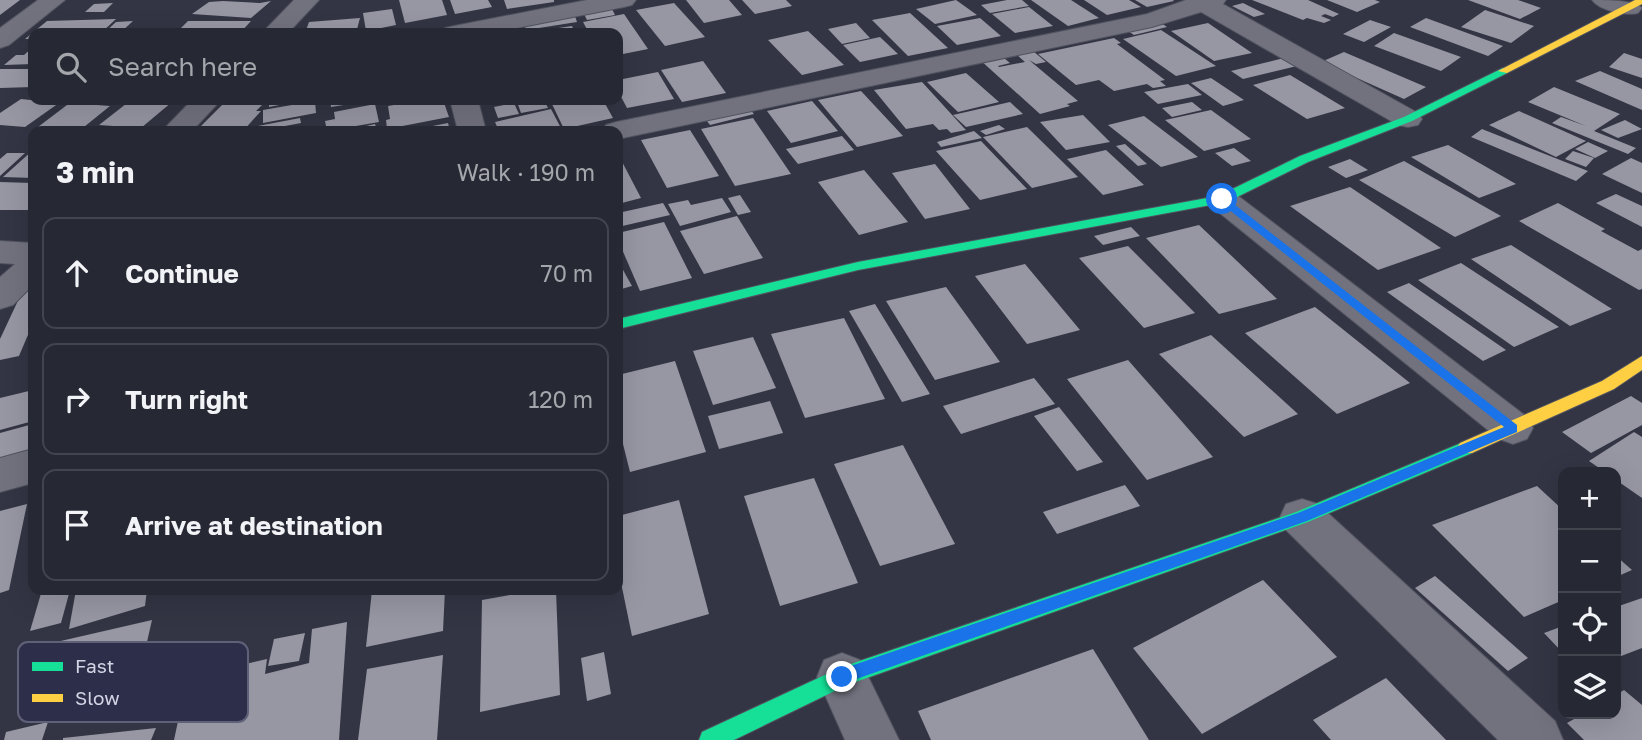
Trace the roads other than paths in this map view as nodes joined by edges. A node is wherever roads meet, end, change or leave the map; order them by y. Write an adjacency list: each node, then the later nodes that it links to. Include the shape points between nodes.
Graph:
1 (53, 0): 9 (street)
2 (307, 0): 7 (street)
3 (624, 0): 8 (street)
4 (1604, 0): 6 (street)
5 (1205, 1): 12 (street); 15 (street, via 1139,23)
6 (1636, 4): 12 (street)
7 (279, 28)
8 (480, 28)
9 (0, 40)
10 (202, 105): 13 (street)
11 (465, 105): 14 (street)
12 (1408, 119): 16 (street, via 1304,159)
13 (181, 126)
14 (471, 126)
15 (623, 130)
16 (1222, 199): 21 (street, via 858,266); 23 (street)
17 (0, 251): 18 (street)
18 (28, 254)
19 (28, 271): 20 (street)
20 (0, 297)
21 (623, 323)
22 (1642, 362): 23 (street, via 1608,384)
23 (1513, 428): 26 (street)
24 (28, 467): 25 (street)
25 (0, 475)
26 (1303, 517): 27 (street); 30 (street)
27 (842, 677): 28 (street); 29 (street)
28 (710, 740)
29 (872, 740)
30 (1536, 740)

